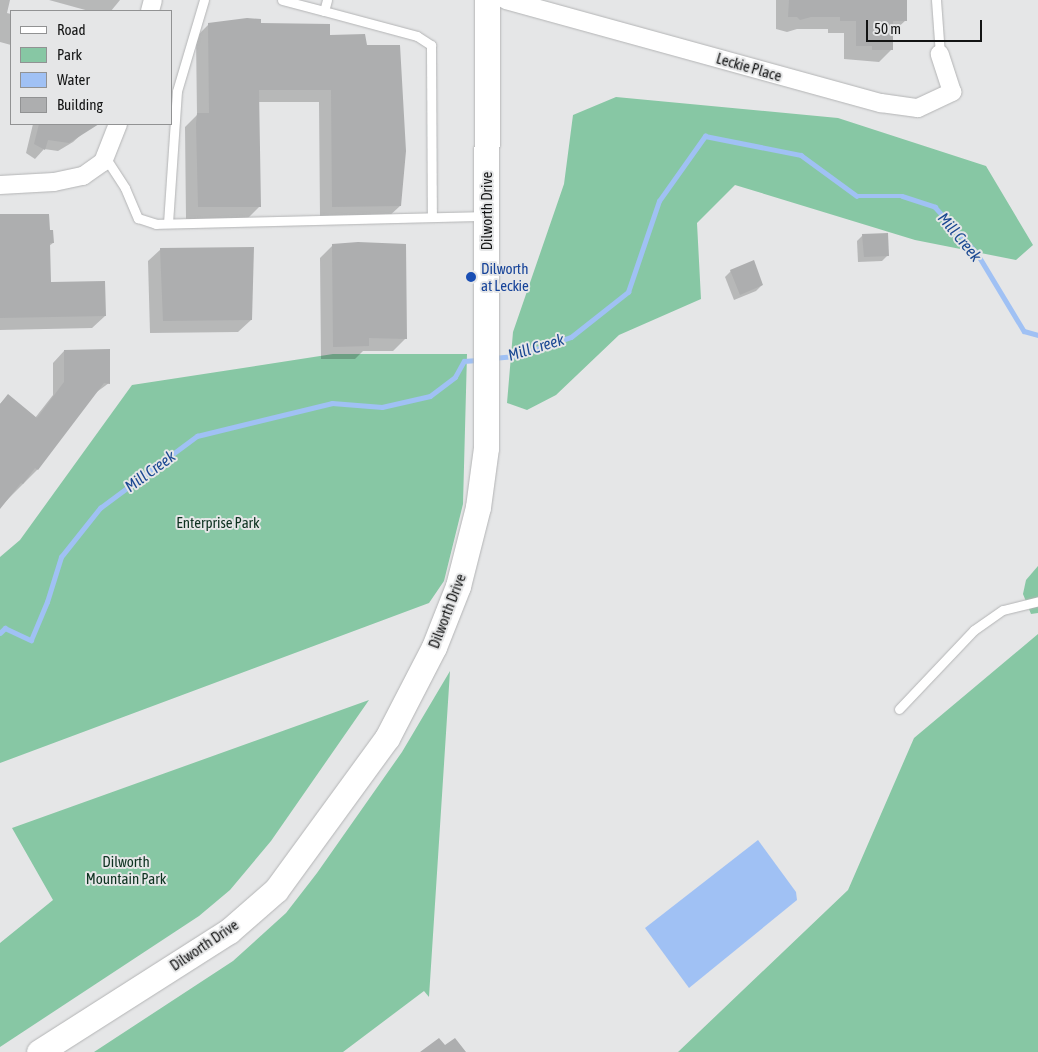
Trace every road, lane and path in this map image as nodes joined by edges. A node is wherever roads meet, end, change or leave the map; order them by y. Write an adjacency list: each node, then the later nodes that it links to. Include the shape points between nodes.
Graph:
1 (204, 0): 9 (lane)
2 (282, 0): 7 (lane)
3 (328, 0): 7 (lane)
4 (487, 0): 13 (main road, Dilworth Drive)
5 (506, 0): 8 (street, Leckie Place, via 881,103 918,108 952,92)
6 (936, 0): 8 (lane)
7 (324, 11): 14 (lane, via 416,36 431,45)
8 (940, 54)
9 (174, 95): 15 (lane)
10 (118, 125): 11 (street)
11 (106, 157): 12 (street, via 83,176 54,182); 15 (lane, via 138,218 156,224)
12 (0, 185)
13 (486, 216): 14 (lane); 19 (main road, Dilworth Drive, via 486,448 478,507 458,586 441,628 386,738 276,890 229,931)
14 (432, 217): 15 (lane)
15 (168, 223)
16 (1038, 593): 17 (lane)
17 (1034, 601): 18 (lane, via 1003,610 974,630)
18 (900, 709)
19 (39, 1052)

